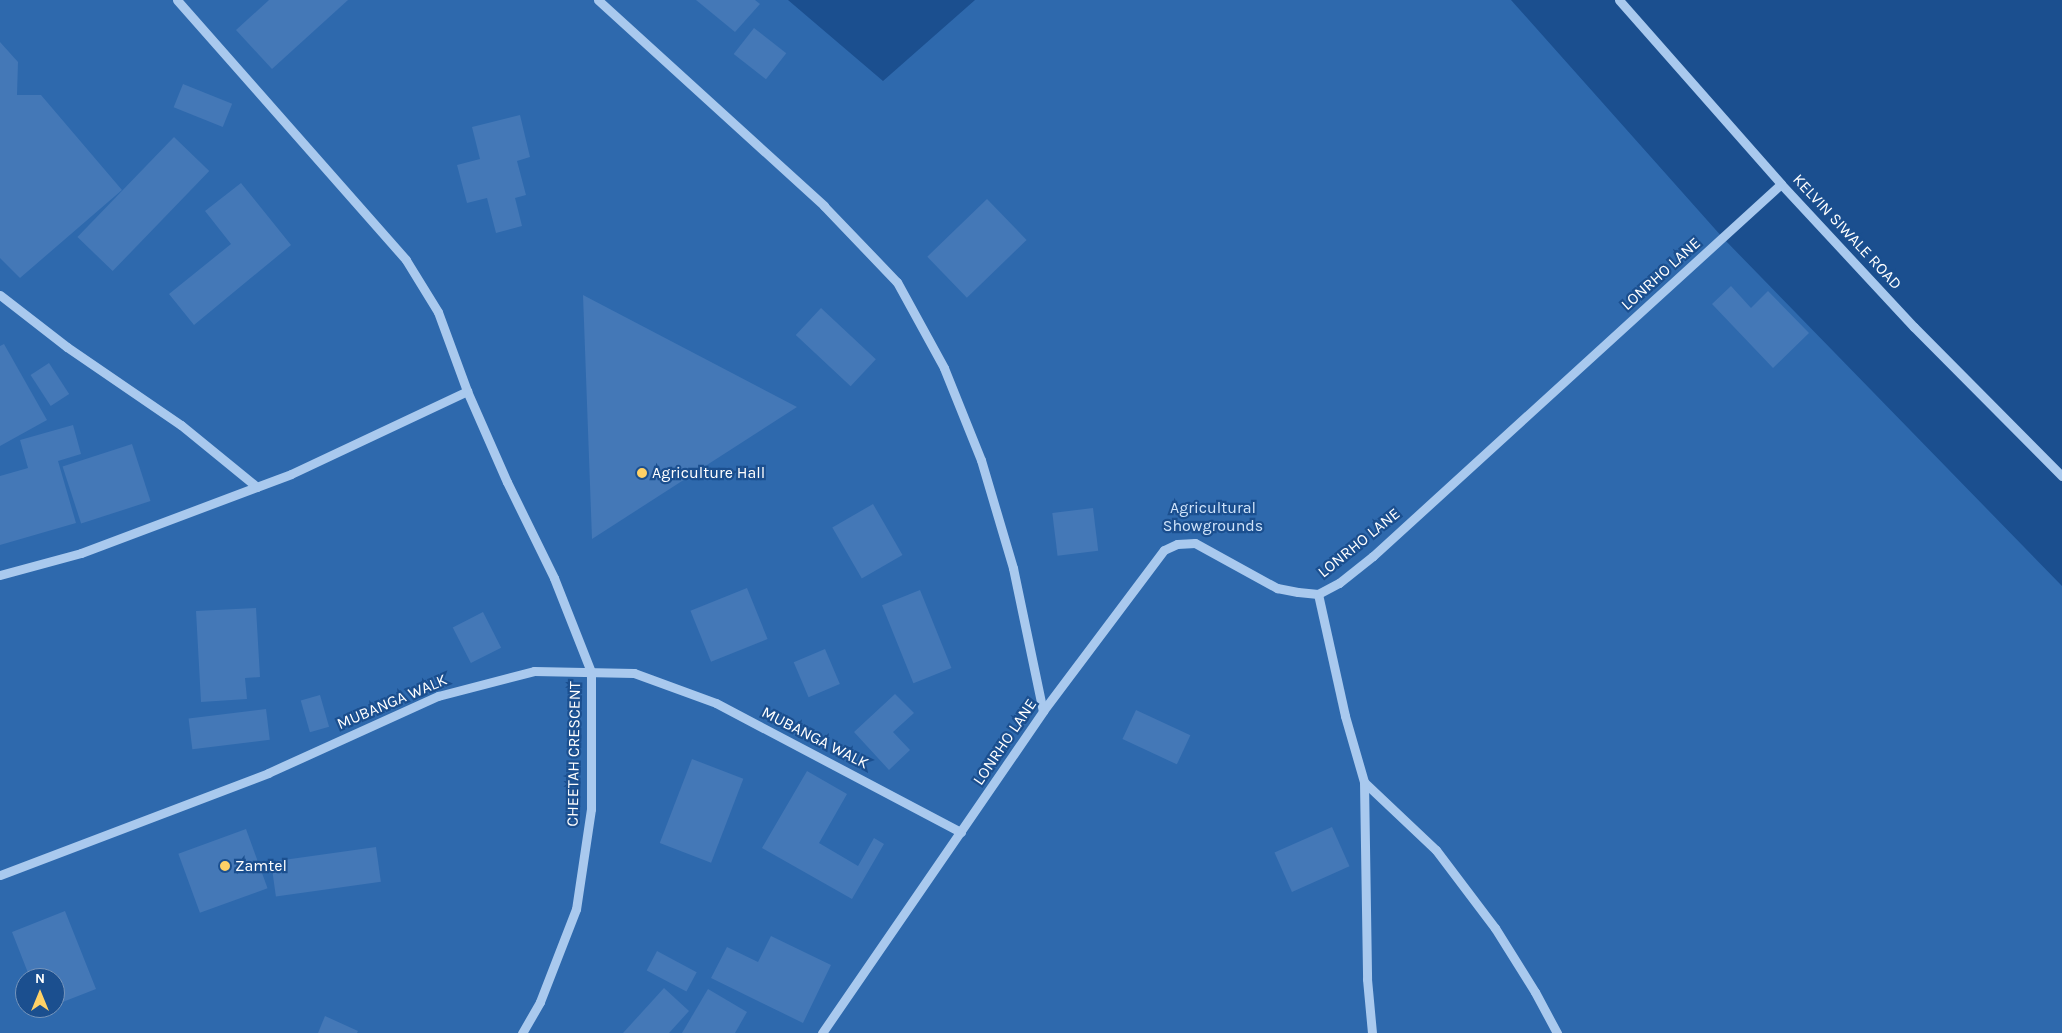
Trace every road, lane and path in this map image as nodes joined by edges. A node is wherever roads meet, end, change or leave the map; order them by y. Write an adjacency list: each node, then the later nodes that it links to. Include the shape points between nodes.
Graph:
1 (177, 0): 6 (street, via 406,260 438,312)
2 (598, 0): 12 (street, via 824,206 897,282 944,368 981,460 1013,568)
3 (1619, 0): 4 (street, KELVIN SIWALE ROAD)
4 (1781, 184): 7 (street, KELVIN SIWALE ROAD, via 1914,326); 10 (street, LONRHO LANE, via 1373,556 1339,583)
5 (0, 295): 8 (street, via 67,347 181,426)
6 (467, 391): 8 (street); 11 (street, via 554,578)
7 (2062, 476)
8 (257, 487): 9 (street, via 81,553)
9 (0, 575)
10 (1318, 594): 12 (street, LONRHO LANE, via 1277,588 1243,572 1210,550 1195,544 1177,544 1164,550); 13 (street, via 1345,716)
11 (591, 672): 14 (street, MUBANGA WALK, via 634,674 716,703); 15 (street, MUBANGA WALK, via 534,671 438,696 268,773); 16 (street, CHEETAH CRESCENT, via 591,809 576,909 540,1002)
12 (1043, 712): 14 (street, LONRHO LANE)
13 (1364, 782): 18 (street, via 1367,979); 19 (street, via 1436,850 1495,928)
14 (961, 832): 17 (street, LONRHO LANE)
15 (0, 875)
16 (522, 1033)
17 (822, 1033)
18 (1372, 1033)
19 (1557, 1033)

